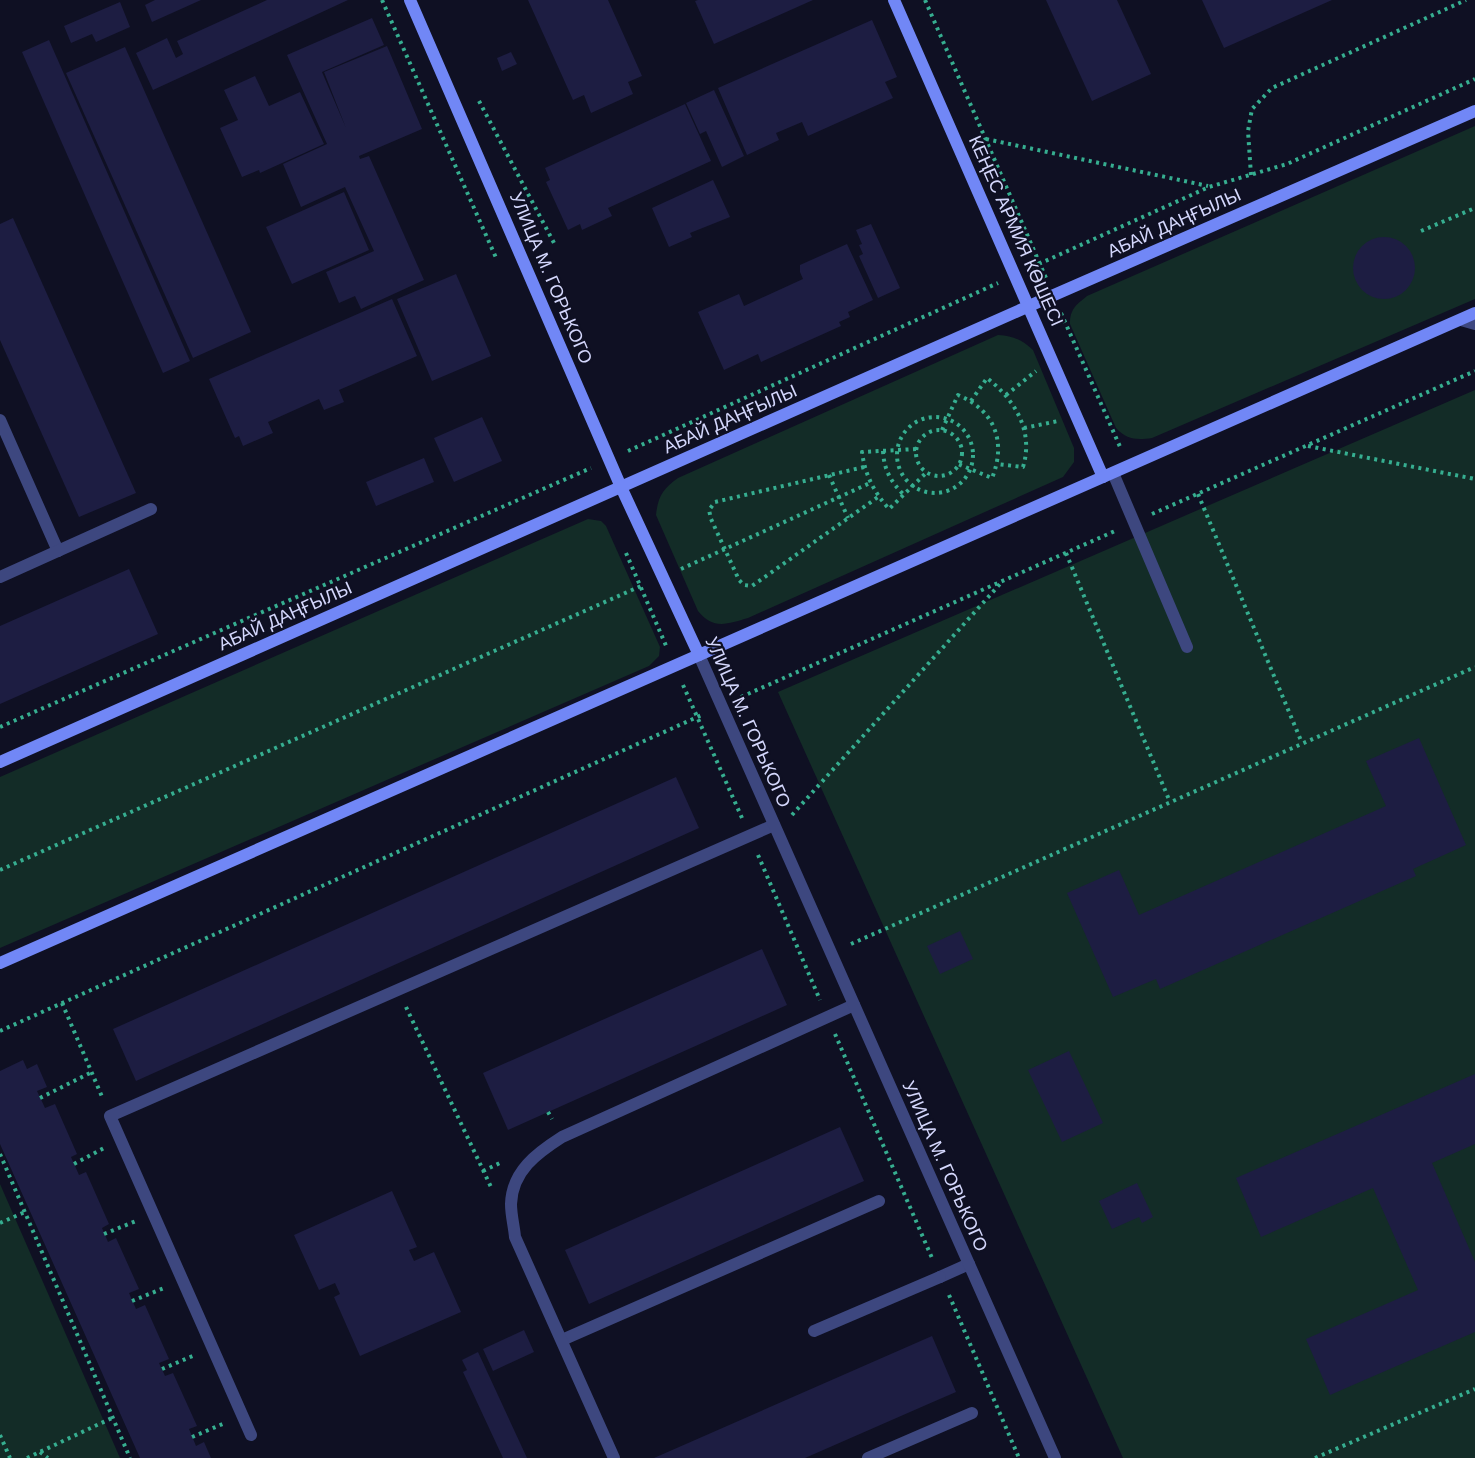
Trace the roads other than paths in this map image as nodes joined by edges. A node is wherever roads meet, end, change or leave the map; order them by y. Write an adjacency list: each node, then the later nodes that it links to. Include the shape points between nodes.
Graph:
1 (410, 0): 10 (main road, УЛИЦА М. ГОРЬКОГО)
2 (894, 0): 4 (main road, КЕҢЕС АРМИЯ КӨШЕСІ)
3 (1475, 111): 4 (main road, АБАЙ ДАҢҒЫЛЫ)
4 (1029, 306): 9 (main road, КЕҢЕС АРМИЯ КӨШЕСІ); 10 (main road, АБАЙ ДАҢҒЫЛЫ)
5 (1475, 314): 6 (main road)
6 (1461, 320): 7 (street); 9 (main road)
7 (1475, 324)
8 (0, 420): 12 (street)
9 (1108, 475): 14 (street); 15 (main road)
10 (621, 487): 15 (main road, УЛИЦА М. ГОРЬКОГО); 16 (main road, АБАЙ ДАҢҒЫЛЫ)
11 (151, 510): 12 (street)
12 (58, 551): 13 (street)
13 (0, 577)
14 (1187, 647)
15 (699, 655): 17 (street, УЛИЦА М. ГОРЬКОГО); 18 (main road)
16 (0, 762)
17 (774, 825): 19 (street, УЛИЦА М. ГОРЬКОГО); 25 (street, via 110,1116)
18 (0, 963)
19 (854, 1005): 21 (street, УЛИЦА М. ГОРЬКОГО); 23 (street, via 562,1137 537,1153 518,1176 511,1203 515,1237)
20 (879, 1201): 23 (street)
21 (969, 1264): 22 (street); 28 (street, УЛИЦА М. ГОРЬКОГО)
22 (814, 1331)
23 (562, 1341): 26 (street)
24 (972, 1413): 27 (street)
25 (251, 1435)
26 (614, 1458)
27 (868, 1458)
28 (1055, 1458)

